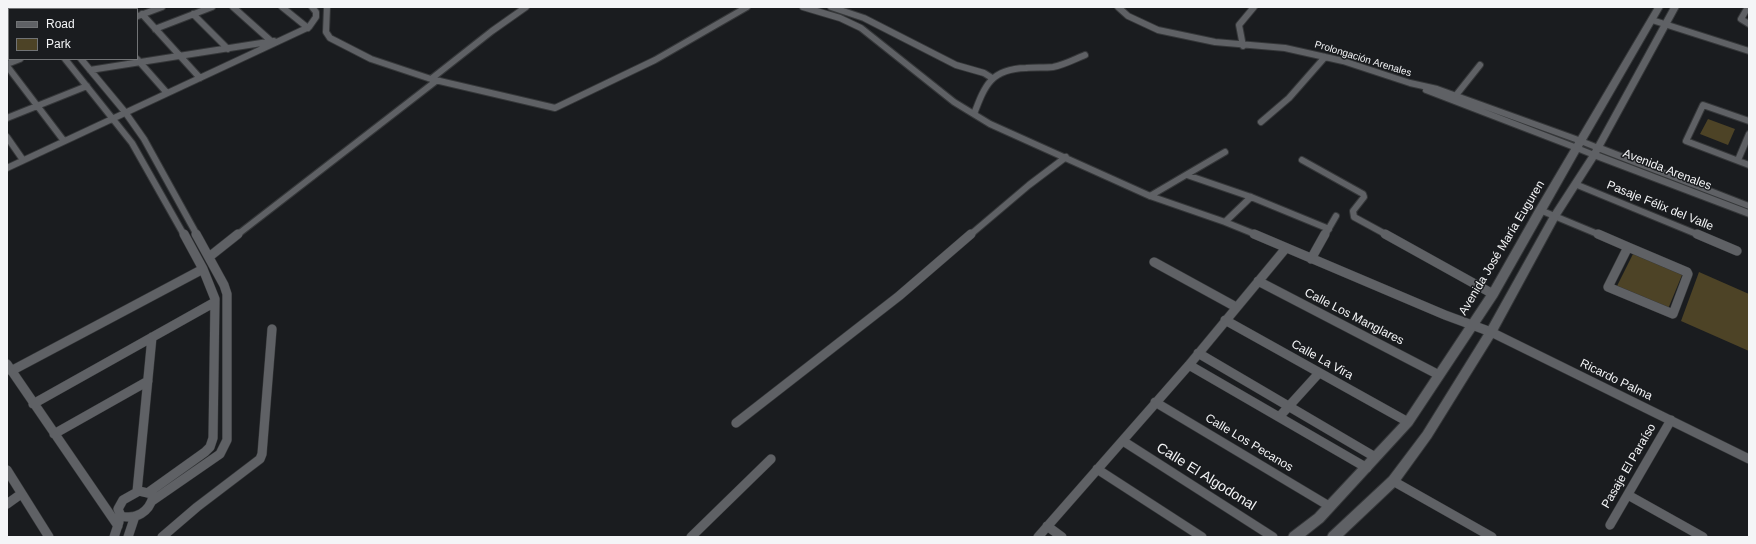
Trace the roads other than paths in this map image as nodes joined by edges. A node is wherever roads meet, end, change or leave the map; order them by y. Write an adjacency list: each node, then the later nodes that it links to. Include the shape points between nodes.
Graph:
1 (148, 7): 17 (street)
2 (162, 7): 17 (street)
3 (212, 7): 18 (street)
4 (233, 7): 25 (street)
5 (282, 7): 22 (street)
6 (312, 7): 22 (street, via 317,19)
7 (327, 7): 41 (street, via 326,32 330,38 371,59)
8 (526, 7): 41 (street, via 492,30)
9 (747, 7): 41 (street, via 655,60 555,108)
10 (803, 7): 47 (street, Ricardo Palma, via 840,18 861,28 936,88)
11 (831, 7): 40 (street, via 864,18 956,65)
12 (1118, 7): 26 (street, Prolongación Arenales, via 1124,14 1150,27 1205,42)
13 (1254, 7): 26 (street, via 1239,25)
14 (1660, 7): 19 (street, Avenida José María Euguren)
15 (1675, 7): 20 (street)
16 (1747, 11): 21 (street, via 1741,19)
17 (139, 14): 23 (street)
18 (193, 14): 23 (street); 27 (street)
19 (1652, 20): 20 (street); 55 (street, Avenida José María Euguren)
20 (1665, 24): 28 (street); 56 (street)
21 (1749, 24)
22 (308, 28): 24 (street)
23 (155, 29): 30 (street)
24 (284, 39): 25 (street); 39 (street)
25 (271, 41): 27 (street)
26 (1243, 46): 31 (street, Prolongación Arenales, via 1279,47)
27 (228, 49): 30 (street)
28 (1749, 51)
29 (1084, 55): 40 (street, via 1066,64 1007,70)
30 (182, 56): 35 (street); 39 (street)
31 (1325, 57): 44 (street, Prolongación Arenales, via 1420,87 1437,89); 51 (street, via 1289,98)
32 (18, 60): 36 (street)
33 (66, 60): 42 (street)
34 (82, 60): 38 (street)
35 (138, 61): 38 (street); 43 (street)
36 (7, 65): 45 (street)
37 (1480, 65): 44 (street)
38 (90, 70): 46 (street)
39 (200, 78): 43 (street)
40 (992, 78): 47 (street, via 988,81)
41 (433, 80): 78 (street)
42 (87, 86): 45 (street); 49 (street)
43 (167, 93): 46 (street)
44 (1454, 98): 55 (street, Prolongación Arenales)
45 (37, 106): 48 (street); 54 (street)
46 (125, 112): 49 (street); 78 (street, via 144,139)
47 (974, 114): 58 (street, Ricardo Palma, via 990,124)
48 (7, 118)
49 (112, 118): 54 (street); 81 (street, via 132,143)
50 (1749, 121): 61 (street, via 1703,105 1686,141)
51 (1261, 122)
52 (1749, 134): 61 (street)
53 (7, 137): 59 (street)
54 (64, 141): 59 (street)
55 (1579, 145): 56 (street, Avenida Arenales); 69 (street, Avenida José María Euguren)
56 (1596, 151): 65 (street); 68 (street, Avenida Arenales); 70 (street, Avenida Arenales)
57 (1225, 152): 64 (street)
58 (1066, 157): 66 (street, Ricardo Palma); 103 (street, via 983,222 876,315)
59 (23, 160): 63 (street)
60 (1302, 160): 83 (street, via 1363,194 1364,197 1353,211 1354,217)
61 (1738, 160): 62 (street)
62 (1749, 165)
63 (7, 168)
64 (1187, 175): 66 (street); 67 (street)
65 (1575, 184): 72 (street); 77 (street, Pasaje Félix del Valle)
66 (1150, 196): 73 (street, Ricardo Palma)
67 (1251, 197): 73 (street); 74 (street)
68 (1749, 206)
69 (1540, 210): 72 (street); 83 (street, Avenida José María Euguren)
70 (1749, 214)
71 (1336, 216): 74 (street)
72 (1555, 216): 75 (street); 89 (street)
73 (1225, 222): 76 (street, Ricardo Palma)
74 (1328, 229): 79 (street)
75 (1628, 247): 75 (street, via 1608,287 1673,314 1688,274)
76 (1286, 248): 79 (street, Ricardo Palma); 82 (street)
77 (1737, 251)
78 (209, 257): 116 (street, via 226,294 227,440 220,454)
79 (1311, 259): 87 (street, Ricardo Palma)
80 (1154, 262): 85 (street)
81 (203, 269): 84 (street); 93 (street)
82 (1258, 281): 85 (street); 95 (street, Calle Los Manglares)
83 (1493, 294): 87 (street, Avenida José María Euguren)
84 (215, 302): 90 (street); 116 (street, via 211,442 206,452)
85 (1236, 307): 86 (street)
86 (1225, 320): 91 (street); 94 (street, Calle La Vira)
87 (1472, 325): 89 (street, Ricardo Palma); 95 (street, Avenida José María Euguren)
88 (272, 329): 126 (street, via 260,459)
89 (1491, 332): 101 (street, Ricardo Palma); 112 (street, via 1427,435)
90 (152, 337): 96 (street); 98 (street)
91 (1198, 353): 92 (street); 99 (street)
92 (1189, 365): 97 (street); 100 (street)
93 (9, 368): 98 (street)
94 (1319, 373): 99 (street); 102 (street, Calle La Vira)
95 (1439, 375): 102 (street, Avenida José María Euguren)
96 (148, 381): 104 (street); 113 (street)
97 (1155, 402): 105 (street); 118 (street, Calle Los Pecanos)
98 (33, 404): 104 (street)
99 (1289, 407): 100 (street); 106 (street)
100 (1280, 416): 109 (street)
101 (1671, 420): 108 (street, Ricardo Palma); 115 (street, Pasaje El Paraíso)
102 (1408, 422): 106 (street, Avenida José María Euguren)
103 (736, 423)
104 (54, 434): 120 (street)
105 (1123, 441): 110 (street); 131 (street, Calle El Algodonal)
106 (1375, 458): 109 (street, Avenida José María Euguren)
107 (771, 459): 127 (street)
108 (1749, 459)
109 (1367, 468): 118 (street, Avenida José María Euguren)
110 (1097, 469): 122 (street); 130 (street)
111 (7, 470): 114 (street)
112 (1393, 481): 133 (street); 134 (street)
113 (137, 492): 116 (street); 120 (street, via 128,496 120,505)
114 (21, 494): 117 (street); 123 (street)
115 (1628, 495): 121 (street, Pasaje El Paraíso); 135 (street)
116 (150, 497): 119 (street, via 146,510)
117 (7, 504)
118 (1329, 506): 132 (street, Avenida José María Euguren, via 1319,518)
119 (136, 516): 120 (street); 125 (street)
120 (119, 521): 124 (street)
121 (1610, 525)
122 (1047, 526): 128 (street); 129 (street)
123 (49, 537)
124 (113, 537): 125 (street)
125 (128, 537)
126 (162, 537)
127 (691, 537)
128 (1038, 537)
129 (1062, 537)
130 (1202, 537)
131 (1273, 537)
132 (1294, 537)
133 (1333, 537)
134 (1492, 537)
135 (1703, 537)

